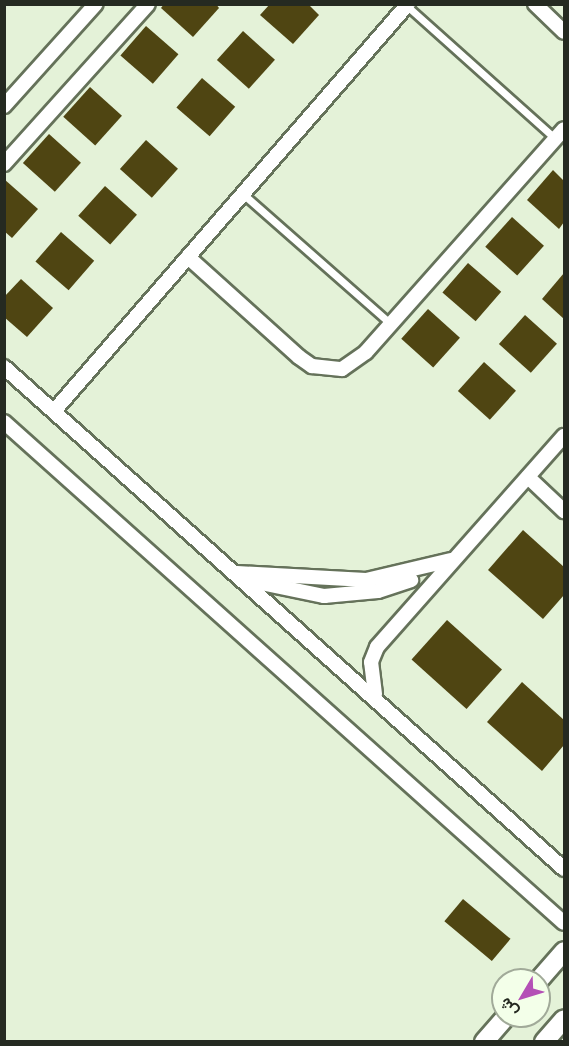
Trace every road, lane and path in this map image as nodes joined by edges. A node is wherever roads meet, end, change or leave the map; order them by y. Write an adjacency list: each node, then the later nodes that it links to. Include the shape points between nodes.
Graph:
1 (96, 4): 6 (street)
2 (148, 4): 8 (street)
3 (535, 4): 5 (street)
4 (407, 5): 7 (lane); 9 (street)
5 (564, 32)
6 (4, 106)
7 (560, 134): 11 (street)
8 (4, 164)
9 (243, 194): 10 (street); 11 (lane)
10 (188, 257): 11 (street, via 312,366 334,370 356,363); 13 (street)
11 (391, 324)
12 (4, 367): 13 (street)
13 (54, 411): 19 (street)
14 (4, 422): 22 (street)
15 (564, 436): 16 (street)
16 (528, 477): 17 (street); 18 (street)
17 (564, 511)
18 (453, 559): 19 (street, via 404,583 351,595 297,594); 20 (street, via 377,647 371,662)
19 (241, 576): 20 (street)
20 (375, 695): 21 (street)
21 (564, 869)
22 (564, 922)
23 (564, 951): 24 (street)
24 (549, 968)
25 (564, 1019): 28 (street)
26 (496, 1028): 27 (street)
27 (484, 1041)
28 (544, 1041)

